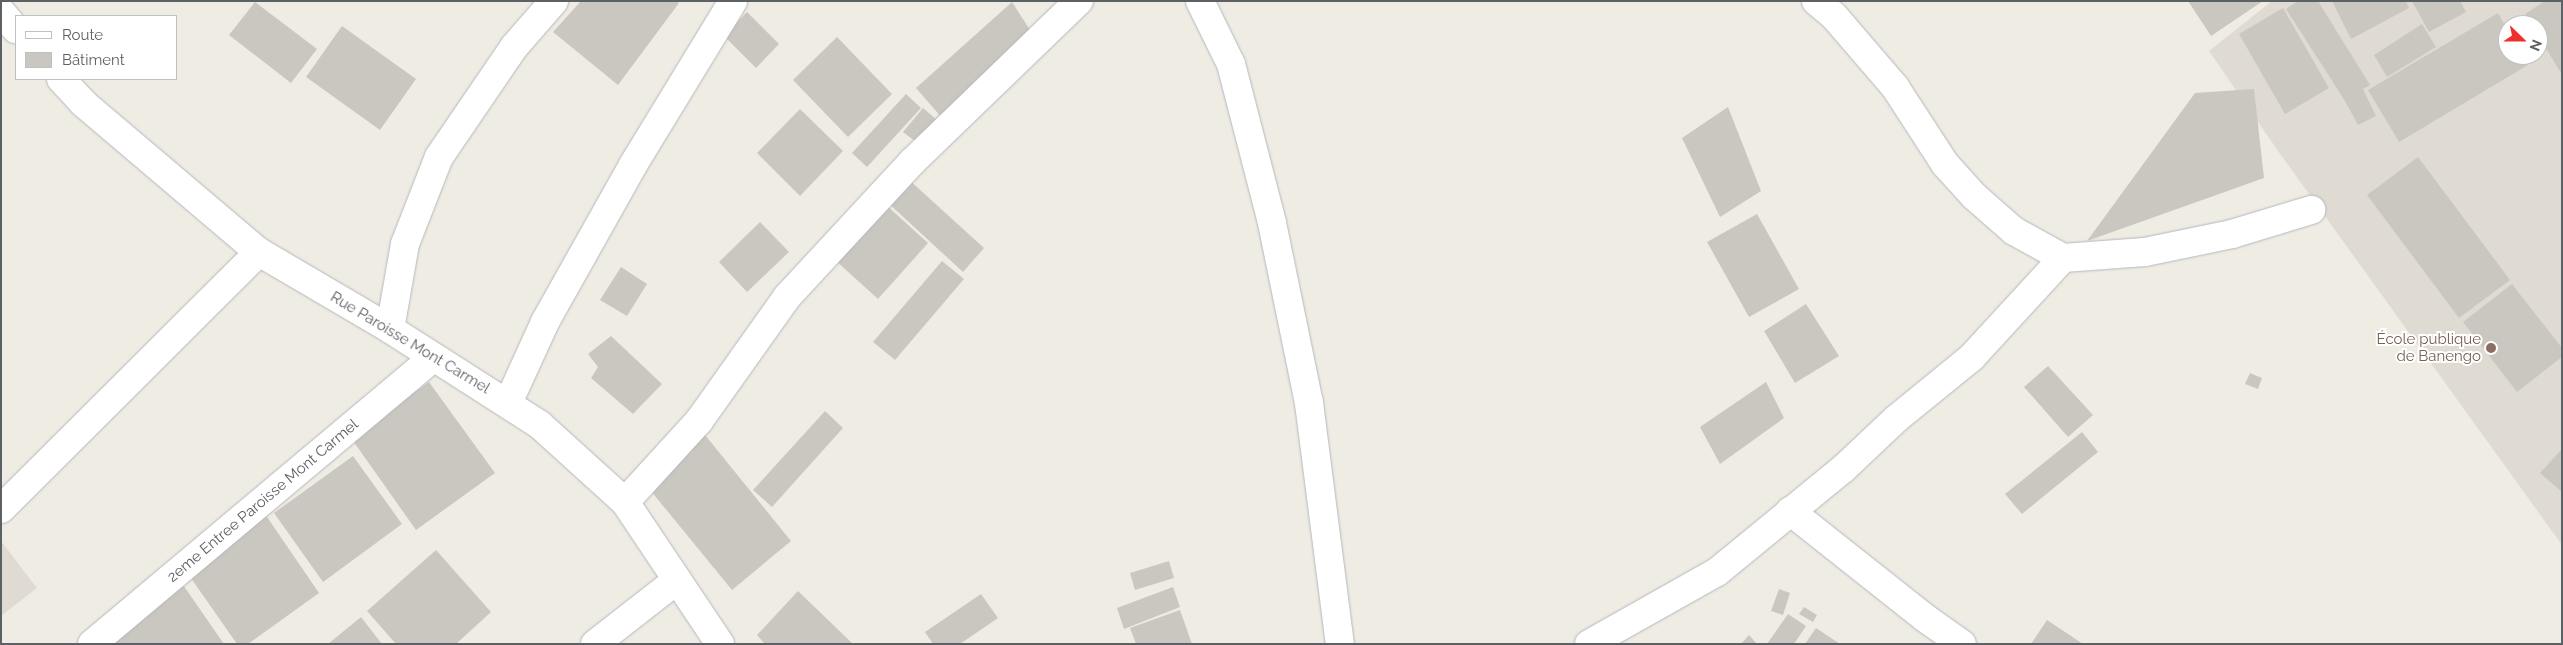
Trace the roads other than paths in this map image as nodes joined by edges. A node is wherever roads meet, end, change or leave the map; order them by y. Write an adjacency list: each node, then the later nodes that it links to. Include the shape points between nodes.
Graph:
1 (554, 1): 12 (street, via 514,47 439,157 405,244)
2 (733, 1): 14 (street, via 633,165 545,322)
3 (1079, 1): 15 (street, via 912,162 787,297 700,421)
4 (1200, 1): 22 (street, via 1231,64 1272,223 1309,403)
5 (1816, 1): 11 (street, via 1834,16 1895,87 1944,164 1974,196 2014,231)
6 (1, 12): 7 (street)
7 (15, 28)
8 (62, 80): 10 (street, Rue Paroisse Mont Carmel, via 83,103)
9 (2311, 210): 11 (street, via 2232,234 2145,252)
10 (258, 252): 12 (street, Rue Paroisse Mont Carmel); 16 (street)
11 (2063, 258): 17 (street, via 1972,356)
12 (390, 329): 13 (street, Rue Paroisse Mont Carmel)
13 (434, 358): 14 (street, Rue Paroisse Mont Carmel); 19 (street, 2eme Entree Paroisse Mont Carmel)
14 (508, 403): 15 (street, Rue Paroisse Mont Carmel, via 540,425)
15 (625, 502): 18 (street, Rue Paroisse Mont Carmel)
16 (1, 509)
17 (1790, 511): 23 (street, via 1717,572); 24 (street)
18 (677, 580): 20 (street); 21 (street, Rue Paroisse Mont Carmel)
19 (92, 644)
20 (595, 644)
21 (720, 644)
22 (1340, 644)
23 (1589, 644)
24 (1962, 644)

